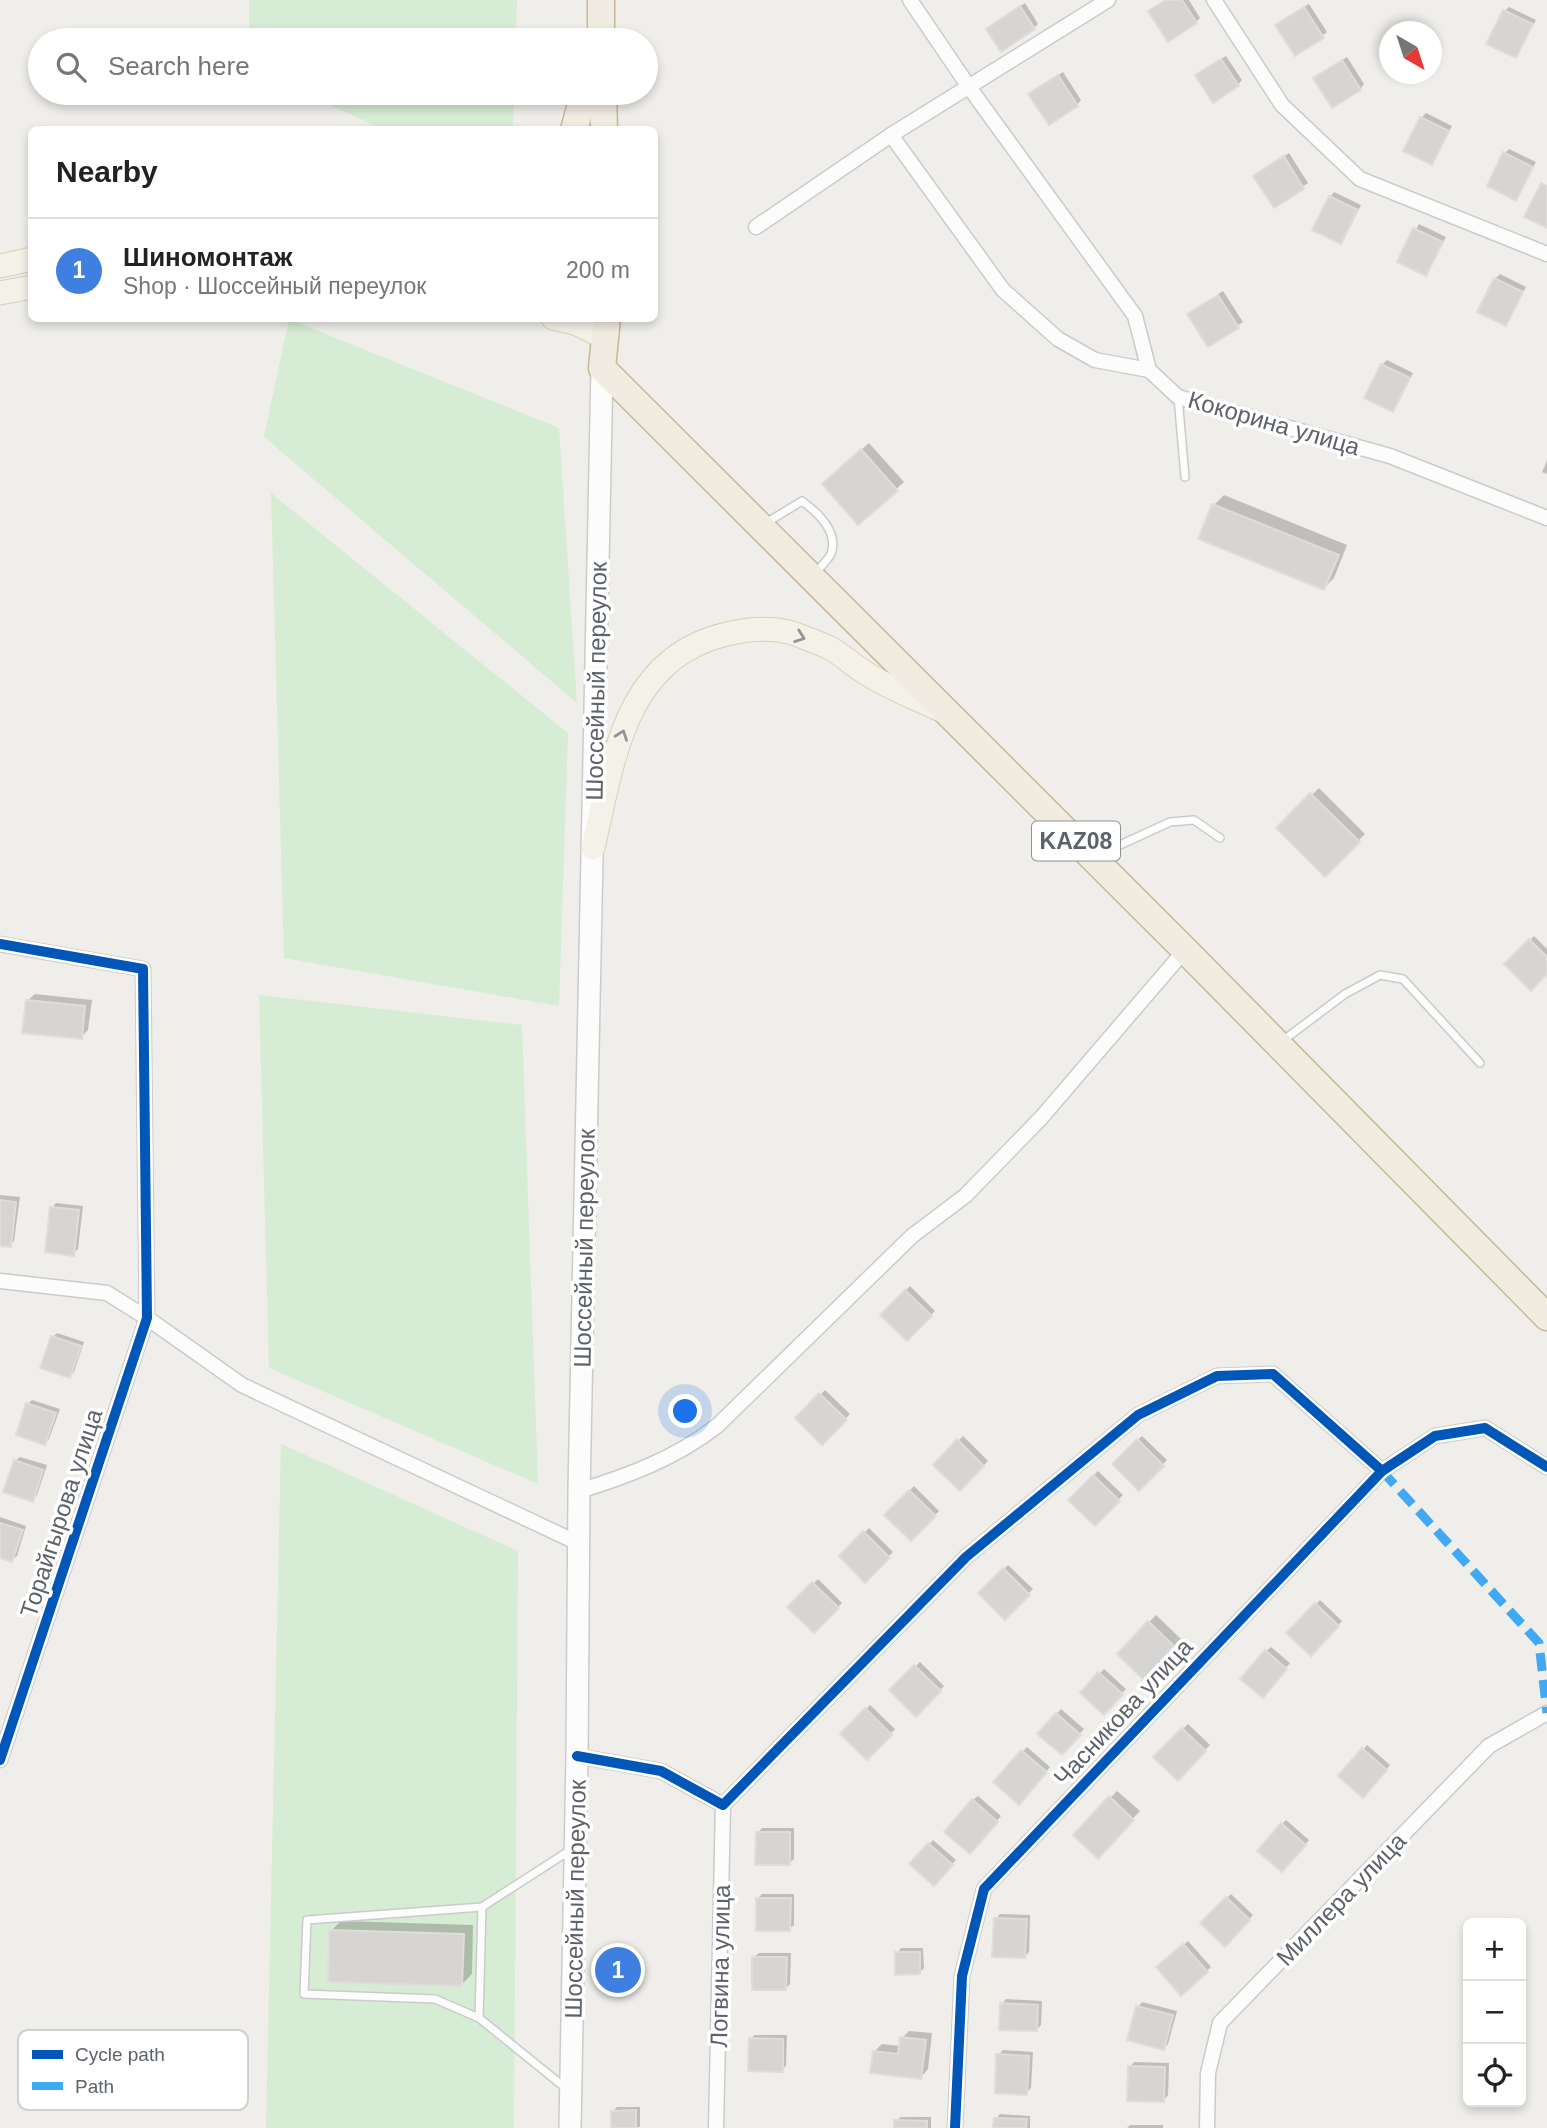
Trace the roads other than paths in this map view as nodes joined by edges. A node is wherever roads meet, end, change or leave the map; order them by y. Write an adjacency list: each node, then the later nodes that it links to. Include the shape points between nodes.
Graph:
1 (601, 0): 5 (highway)
2 (910, 0): 6 (street)
3 (1108, 0): 6 (street)
4 (1214, 0): 13 (street, via 1282,105 1360,178)
5 (600, 28)
6 (968, 87): 11 (street); 21 (street, via 1135,316)
7 (581, 105): 9 (highway)
8 (603, 105): 10 (highway)
9 (575, 126)
10 (604, 126)
11 (891, 135): 12 (street); 21 (street, via 1003,290 1058,339 1094,360)
12 (756, 227)
13 (1547, 254)
14 (28, 260): 15 (main road)
15 (0, 266)
16 (28, 289): 17 (main road)
17 (0, 293)
18 (571, 322): 19 (main road)
19 (607, 328): 20 (highway)
20 (603, 368): 25 (highway, KAZ08); 29 (main road, Шоссейный переулок)
21 (1149, 370): 22 (street, Кокорина улица)
22 (1178, 397): 23 (lane); 24 (street, Кокорина улица, via 1390,456)
23 (1185, 477)
24 (1547, 518)
25 (760, 527): 26 (highway, KAZ08); 26 (lane, via 802,501 814,510 831,532 831,553)
26 (811, 578): 27 (highway, KAZ08)
27 (944, 712): 29 (main road, one-way to 27, via 619,738 636,700 656,674 681,653 715,636 749,629 792,633 830,648 870,676); 30 (highway, KAZ08)
28 (1220, 838): 30 (lane, via 1194,820 1170,822)
29 (593, 848): 40 (main road, Шоссейный переулок)
30 (1093, 858): 32 (highway, KAZ08)
31 (0, 944): 37 (street, Торайгырова улица, via 143,969)
32 (1185, 950): 33 (highway, KAZ08); 40 (street, via 1041,1118 965,1196 912,1237 717,1426 692,1445 624,1478)
33 (1278, 1045): 34 (lane, via 1345,994 1380,975 1403,979); 36 (highway, KAZ08)
34 (1480, 1063)
35 (0, 1281): 37 (street, via 107,1293)
36 (1547, 1317)
37 (147, 1318): 41 (street, via 242,1385); 44 (street, Торайгырова улица)
38 (1547, 1468): 39 (street, Часникова улица, via 1485,1428 1435,1436)
39 (1382, 1471): 45 (street, via 1273,1374 1217,1376 1138,1415 965,1557); 52 (street, Часникова улица, via 984,1889 962,1976)
40 (579, 1491): 41 (main road, Шоссейный переулок)
41 (578, 1543): 43 (main road, Шоссейный переулок)
42 (1547, 1713): 53 (street, Миллера улица, via 1489,1746 1220,2023 1208,2073)
43 (578, 1756): 45 (street, via 661,1771); 46 (main road, Шоссейный переулок)
44 (0, 1760)
45 (723, 1805): 51 (street, Логвина улица)
46 (576, 1846): 47 (lane); 49 (main road, Шоссейный переулок)
47 (482, 1907): 48 (lane); 48 (lane, via 307,1920 304,1994 435,1999)
48 (479, 2018): 49 (lane)
49 (571, 2092): 50 (main road, Шоссейный переулок)
50 (570, 2128)
51 (716, 2128)
52 (955, 2128)
53 (1207, 2128)

